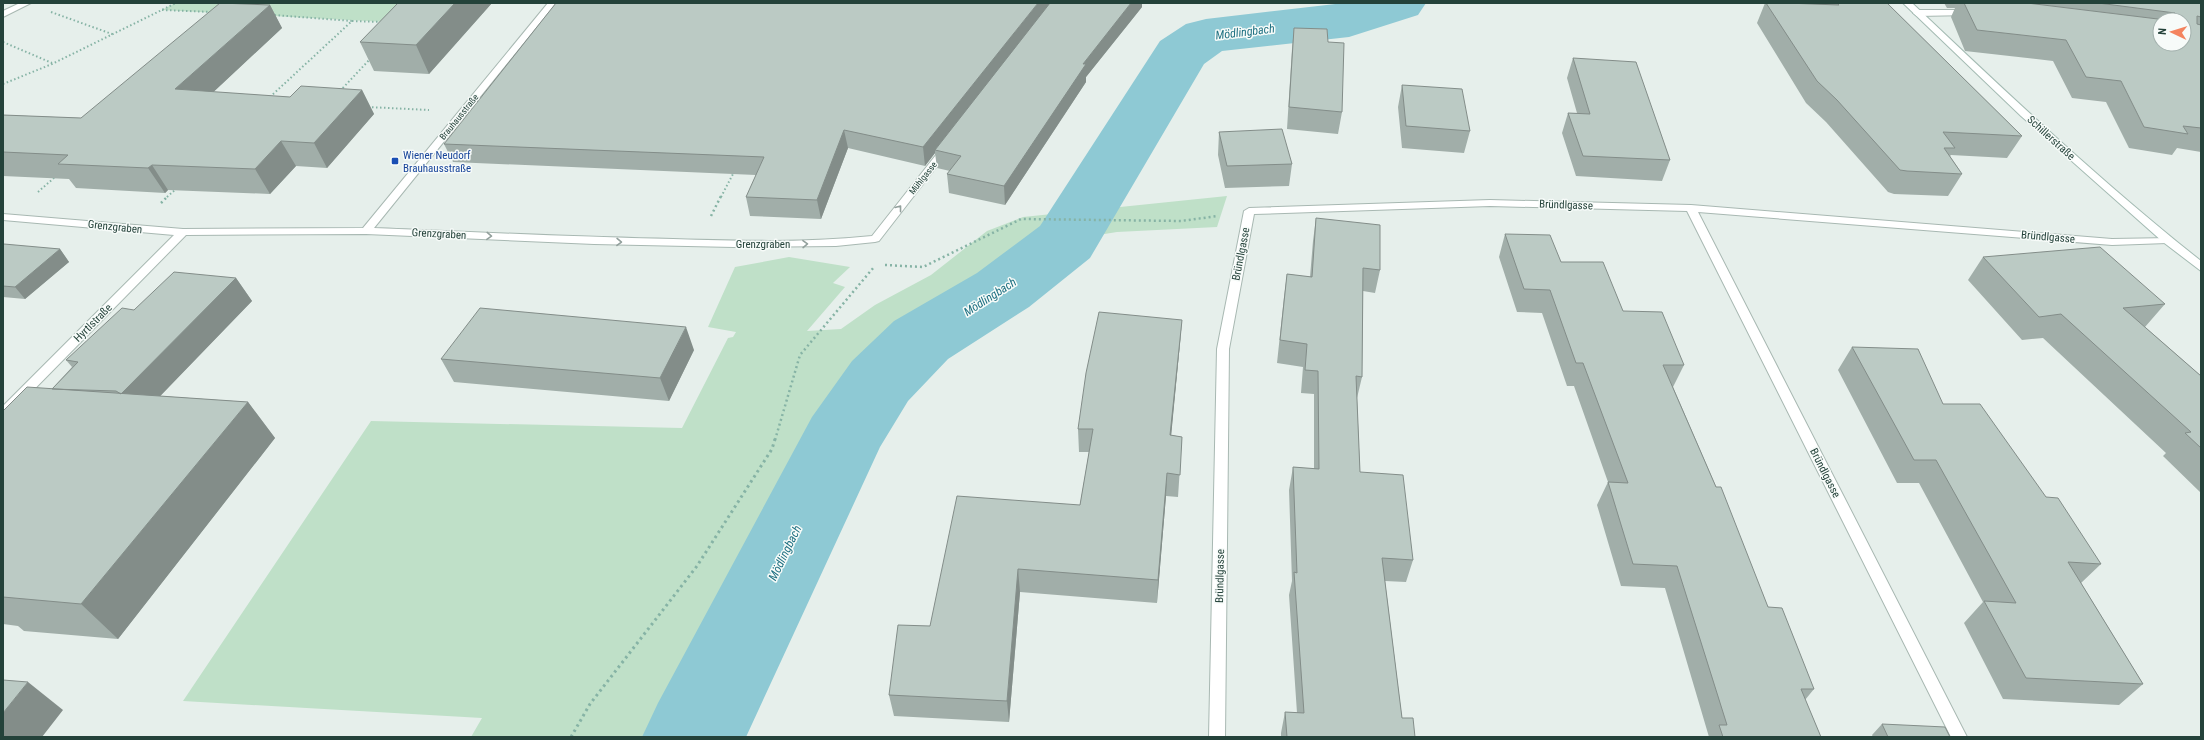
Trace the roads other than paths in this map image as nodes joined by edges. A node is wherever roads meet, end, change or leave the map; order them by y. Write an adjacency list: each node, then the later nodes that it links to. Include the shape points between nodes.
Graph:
1 (27, 3): 5 (street)
2 (552, 3): 10 (street, Brauhausstraße)
3 (1907, 3): 4 (street, Schillerstraße)
4 (1917, 13): 6 (street); 13 (street, Schillerstraße, via 2024,114)
5 (3, 14)
6 (1976, 14)
7 (954, 138): 12 (street, Mühlgasse, one-way to 7)
8 (1691, 208): 13 (street, Bründlgasse, via 2112,242); 16 (street, Bründlgasse, via 1490,203 1249,211 1223,349); 17 (street, Bründlgasse)
9 (6, 217): 11 (street, Grenzgraben)
10 (366, 230): 11 (street, Grenzgraben); 12 (street, Grenzgraben, one-way to 12, via 594,241 697,243 836,243)
11 (183, 232): 15 (street, Hyrtlstraße)
12 (875, 239)
13 (2167, 240): 14 (street, Schillerstraße)
14 (2201, 267)
15 (3, 414)
16 (1217, 737)
17 (1959, 737)

